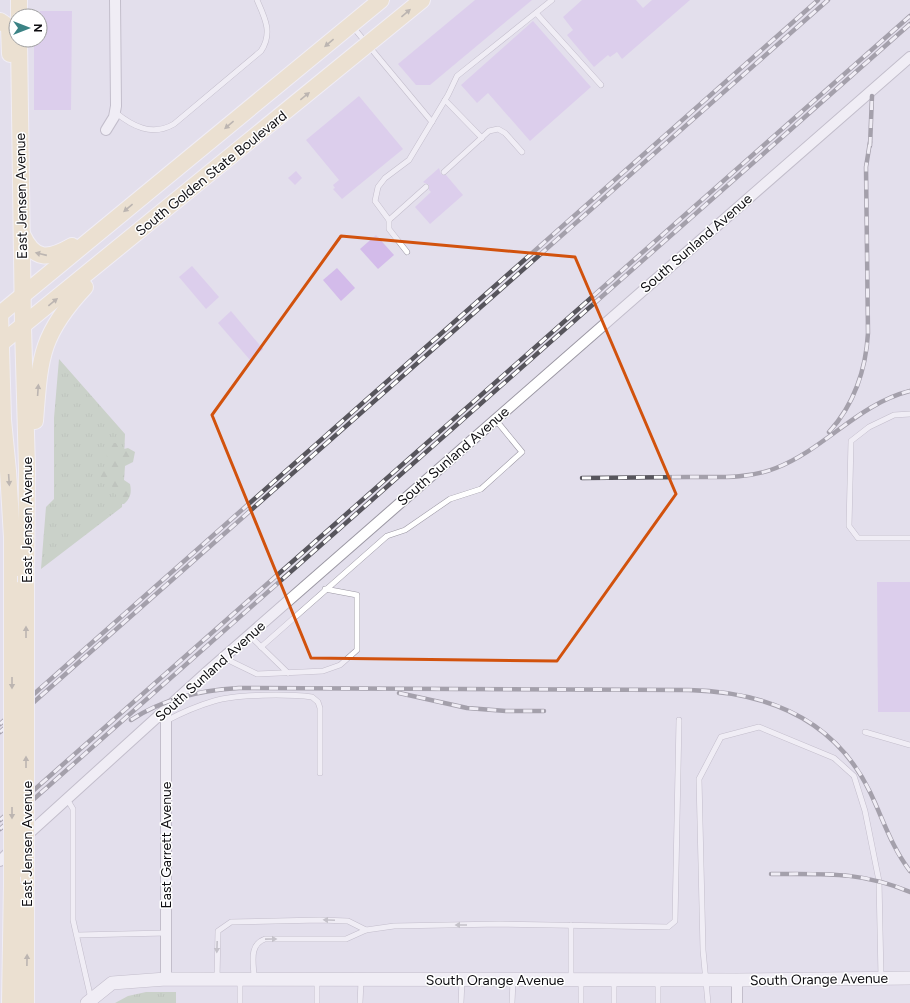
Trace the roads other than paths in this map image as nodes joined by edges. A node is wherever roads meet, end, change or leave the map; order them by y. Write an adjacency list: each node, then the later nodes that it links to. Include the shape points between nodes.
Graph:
1 (115, 0): 16 (street)
2 (257, 0): 16 (lane, via 268,23 268,32 261,51 174,124 162,130 144,129 131,125)
3 (381, 0): 9 (main road, South Golden State Boulevard)
4 (422, 0): 10 (main road, South Golden State Boulevard, one-way to 4)
5 (552, 0): 6 (lane)
6 (536, 13): 14 (lane); 15 (lane, via 457,76)
7 (0, 14): 8 (main road)
8 (0, 21): 12 (main road); 22 (main road, via 7,24 10,32 10,144)
9 (351, 24): 10 (lane); 25 (main road, South Golden State Boulevard, one-way to 25)
10 (368, 44): 17 (lane); 27 (main road, South Golden State Boulevard, one-way to 10)
11 (19, 48): 22 (main road, East Jensen Avenue)
12 (0, 49)
13 (910, 57): 34 (street, South Sunland Avenue)
14 (601, 85)
15 (445, 100): 17 (lane); 19 (lane)
16 (115, 112): 18 (street)
17 (432, 122): 24 (lane, via 409,160 385,178 378,187 376,201)
18 (106, 130)
19 (482, 138): 20 (lane, via 498,129); 21 (lane)
20 (522, 152)
21 (444, 172)
22 (22, 182): 26 (main road, East Jensen Avenue)
23 (426, 187): 24 (lane)
24 (389, 220): 28 (lane, via 389,229)
25 (113, 221): 26 (main road, one-way to 26, via 54,255 35,253); 29 (main road, South Golden State Boulevard)
26 (22, 234): 29 (main road, East Jensen Avenue)
27 (126, 244): 31 (main road, South Golden State Boulevard, one-way to 27); 36 (main road, one-way to 27, via 39,375 45,343 54,324 74,298)
28 (408, 252)
29 (22, 296): 30 (main road, South Golden State Boulevard); 31 (main road, East Jensen Avenue)
30 (0, 313): 32 (main road, East Jensen Avenue)
31 (23, 327): 32 (main road, South Golden State Boulevard); 36 (main road, East Jensen Avenue)
32 (0, 344): 35 (main road, East Jensen Avenue)
33 (910, 414): 37 (lane, via 894,415 868,427 851,441 849,526 858,538)
34 (495, 419): 38 (lane, via 522,452 481,489 450,499 405,530 387,536); 39 (street, South Sunland Avenue)
35 (2, 441): 71 (main road, East Jensen Avenue, one-way to 71, bridge, via 10,498 12,588)
36 (28, 527): 69 (main road, East Jensen Avenue, one-way to 36, bridge)
37 (910, 538)
38 (325, 589): 40 (lane); 42 (lane, via 357,594 357,650 340,665 323,670)
39 (249, 635): 40 (lane); 41 (street, South Sunland Avenue)
40 (261, 647): 42 (lane)
41 (224, 658): 42 (lane, via 257,674); 43 (street, South Sunland Avenue)
42 (288, 673)
43 (166, 716): 47 (lane, via 222,699 266,696 312,697 320,708); 48 (street, South Sunland Avenue); 52 (street, East Garrett Avenue)
44 (679, 720): 50 (lane, via 675,921 668,927)
45 (865, 732): 46 (lane)
46 (910, 745)
47 (320, 773)
48 (66, 799): 49 (street, South Sunland Avenue); 53 (lane, via 73,809 73,920)
49 (0, 861)
50 (571, 925): 51 (lane, one-way to 51, via 394,926); 64 (lane)
51 (366, 930): 57 (lane, one-way to 57, via 348,921 231,922 218,931); 59 (lane, one-way to 51, via 253,951 258,942 265,939 346,939)
52 (166, 933): 53 (lane); 56 (street, East Garrett Avenue)
53 (78, 935): 70 (lane)
54 (881, 978): 55 (street, South Orange Avenue); 67 (lane, via 879,881 865,811 854,776 834,758 759,727 721,737 699,779); 68 (street, South Orange Avenue)
55 (910, 978)
56 (166, 979): 57 (street, South Orange Avenue); 70 (street, South Orange Avenue, via 112,983)
57 (217, 979): 58 (street, South Orange Avenue)
58 (240, 979): 59 (street, South Orange Avenue); 72 (lane)
59 (254, 979): 60 (street, South Orange Avenue)
60 (317, 979): 61 (street, South Orange Avenue); 73 (lane)
61 (361, 980): 62 (street, South Orange Avenue); 74 (lane)
62 (462, 980): 63 (street, South Orange Avenue); 75 (lane)
63 (513, 980): 64 (street, South Orange Avenue); 76 (lane)
64 (576, 980): 65 (street, South Orange Avenue); 77 (lane)
65 (614, 980): 66 (street, South Orange Avenue); 78 (lane)
66 (658, 980): 67 (street, South Orange Avenue); 79 (lane)
67 (705, 980): 68 (street, South Orange Avenue); 80 (lane)
68 (737, 980): 81 (street)
69 (26, 1001)
70 (89, 1001)
71 (10, 1003)
72 (240, 1003)
73 (317, 1003)
74 (360, 1003)
75 (461, 1003)
76 (512, 1003)
77 (581, 1003)
78 (614, 1003)
79 (658, 1003)
80 (708, 1003)
81 (737, 1003)

